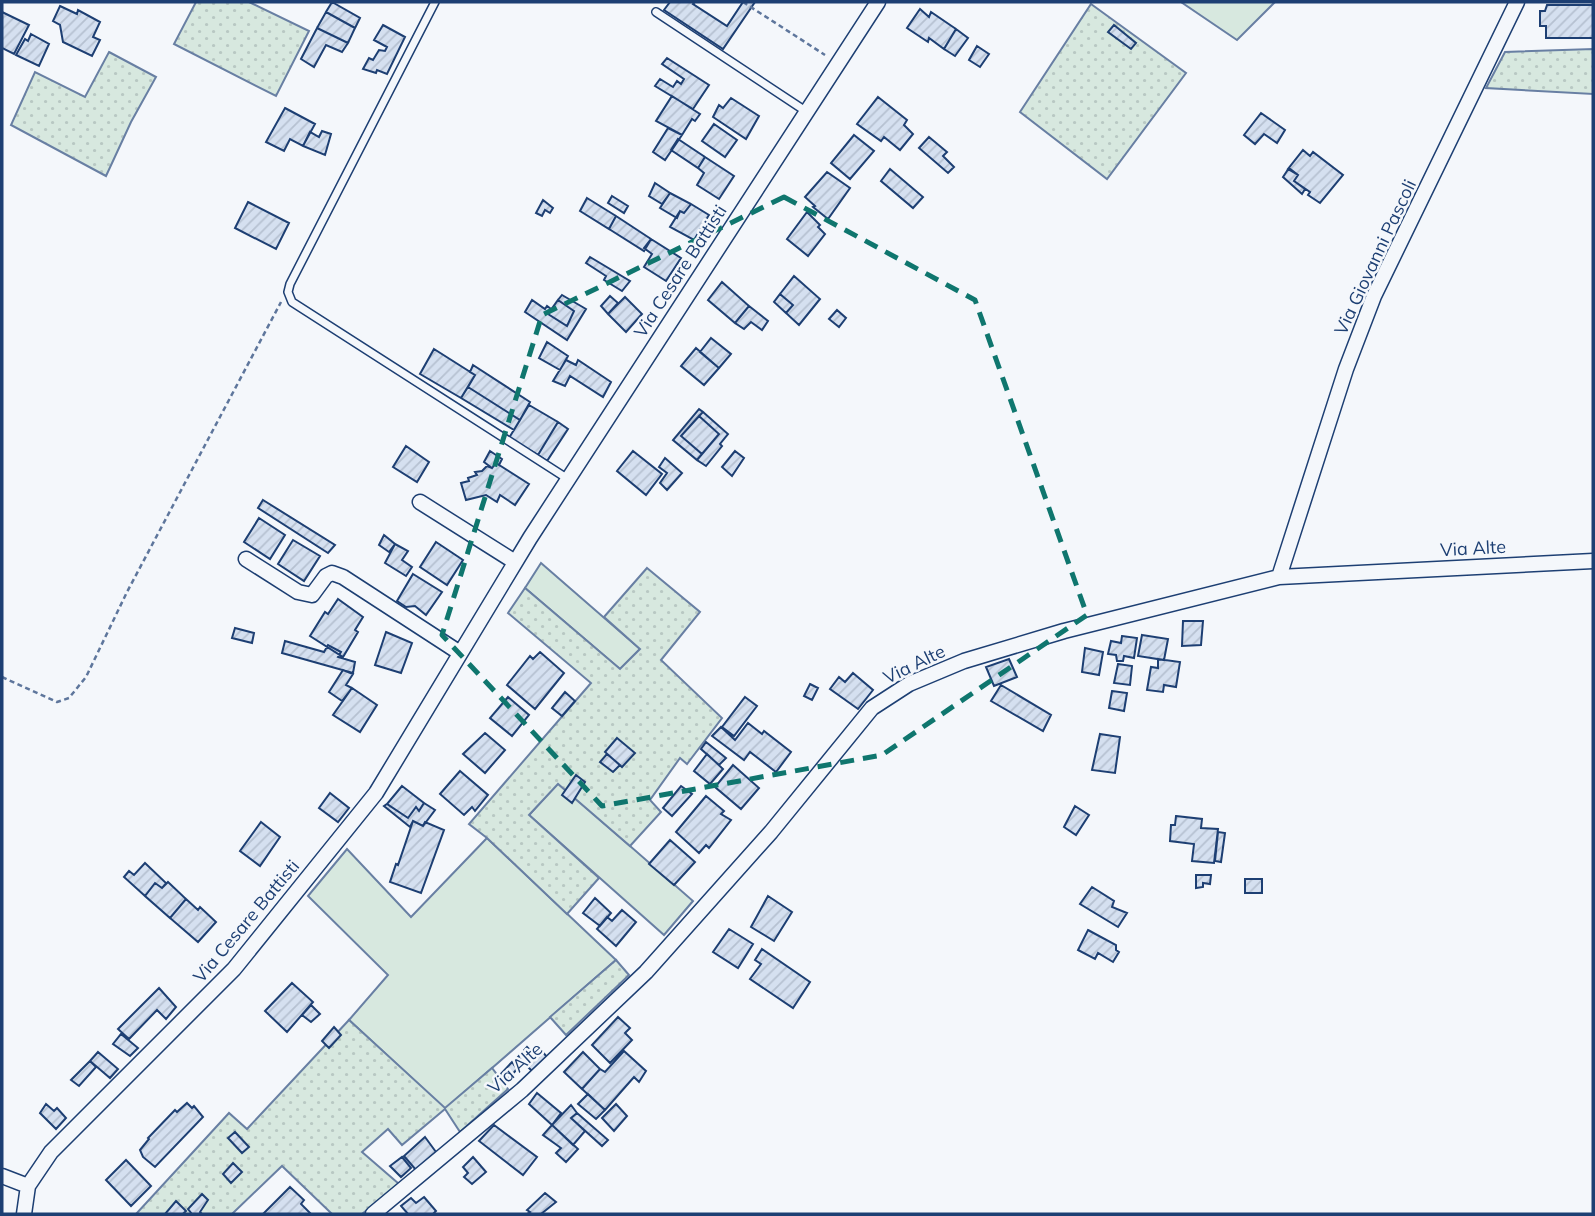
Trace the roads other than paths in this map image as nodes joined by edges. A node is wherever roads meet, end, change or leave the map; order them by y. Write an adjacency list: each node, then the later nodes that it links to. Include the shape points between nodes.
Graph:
1 (435, 2): 6 (lane, via 290,284 290,296 292,302)
2 (878, 2): 5 (street, Via Cesare Battisti)
3 (1517, 2): 11 (street, Via Giovanni Pascoli, via 1374,296)
4 (656, 12): 5 (lane)
5 (807, 112): 6 (street, Via Cesare Battisti)
6 (568, 479): 10 (street, Via Cesare Battisti)
7 (420, 502): 10 (street)
8 (246, 559): 12 (street, via 298,592 312,595 326,576 343,577)
9 (1593, 561): 11 (street, Via Alte)
10 (515, 562): 12 (street, Via Cesare Battisti)
11 (1279, 577): 16 (street, Via Alte, via 964,661 909,684 872,708 646,972 522,1090)
12 (460, 653): 14 (street, Via Cesare Battisti, via 376,793 234,970 51,1152)
13 (2, 1176): 14 (street)
14 (28, 1186): 15 (street, Via Cesare Battisti)
15 (24, 1214)
16 (373, 1214)

